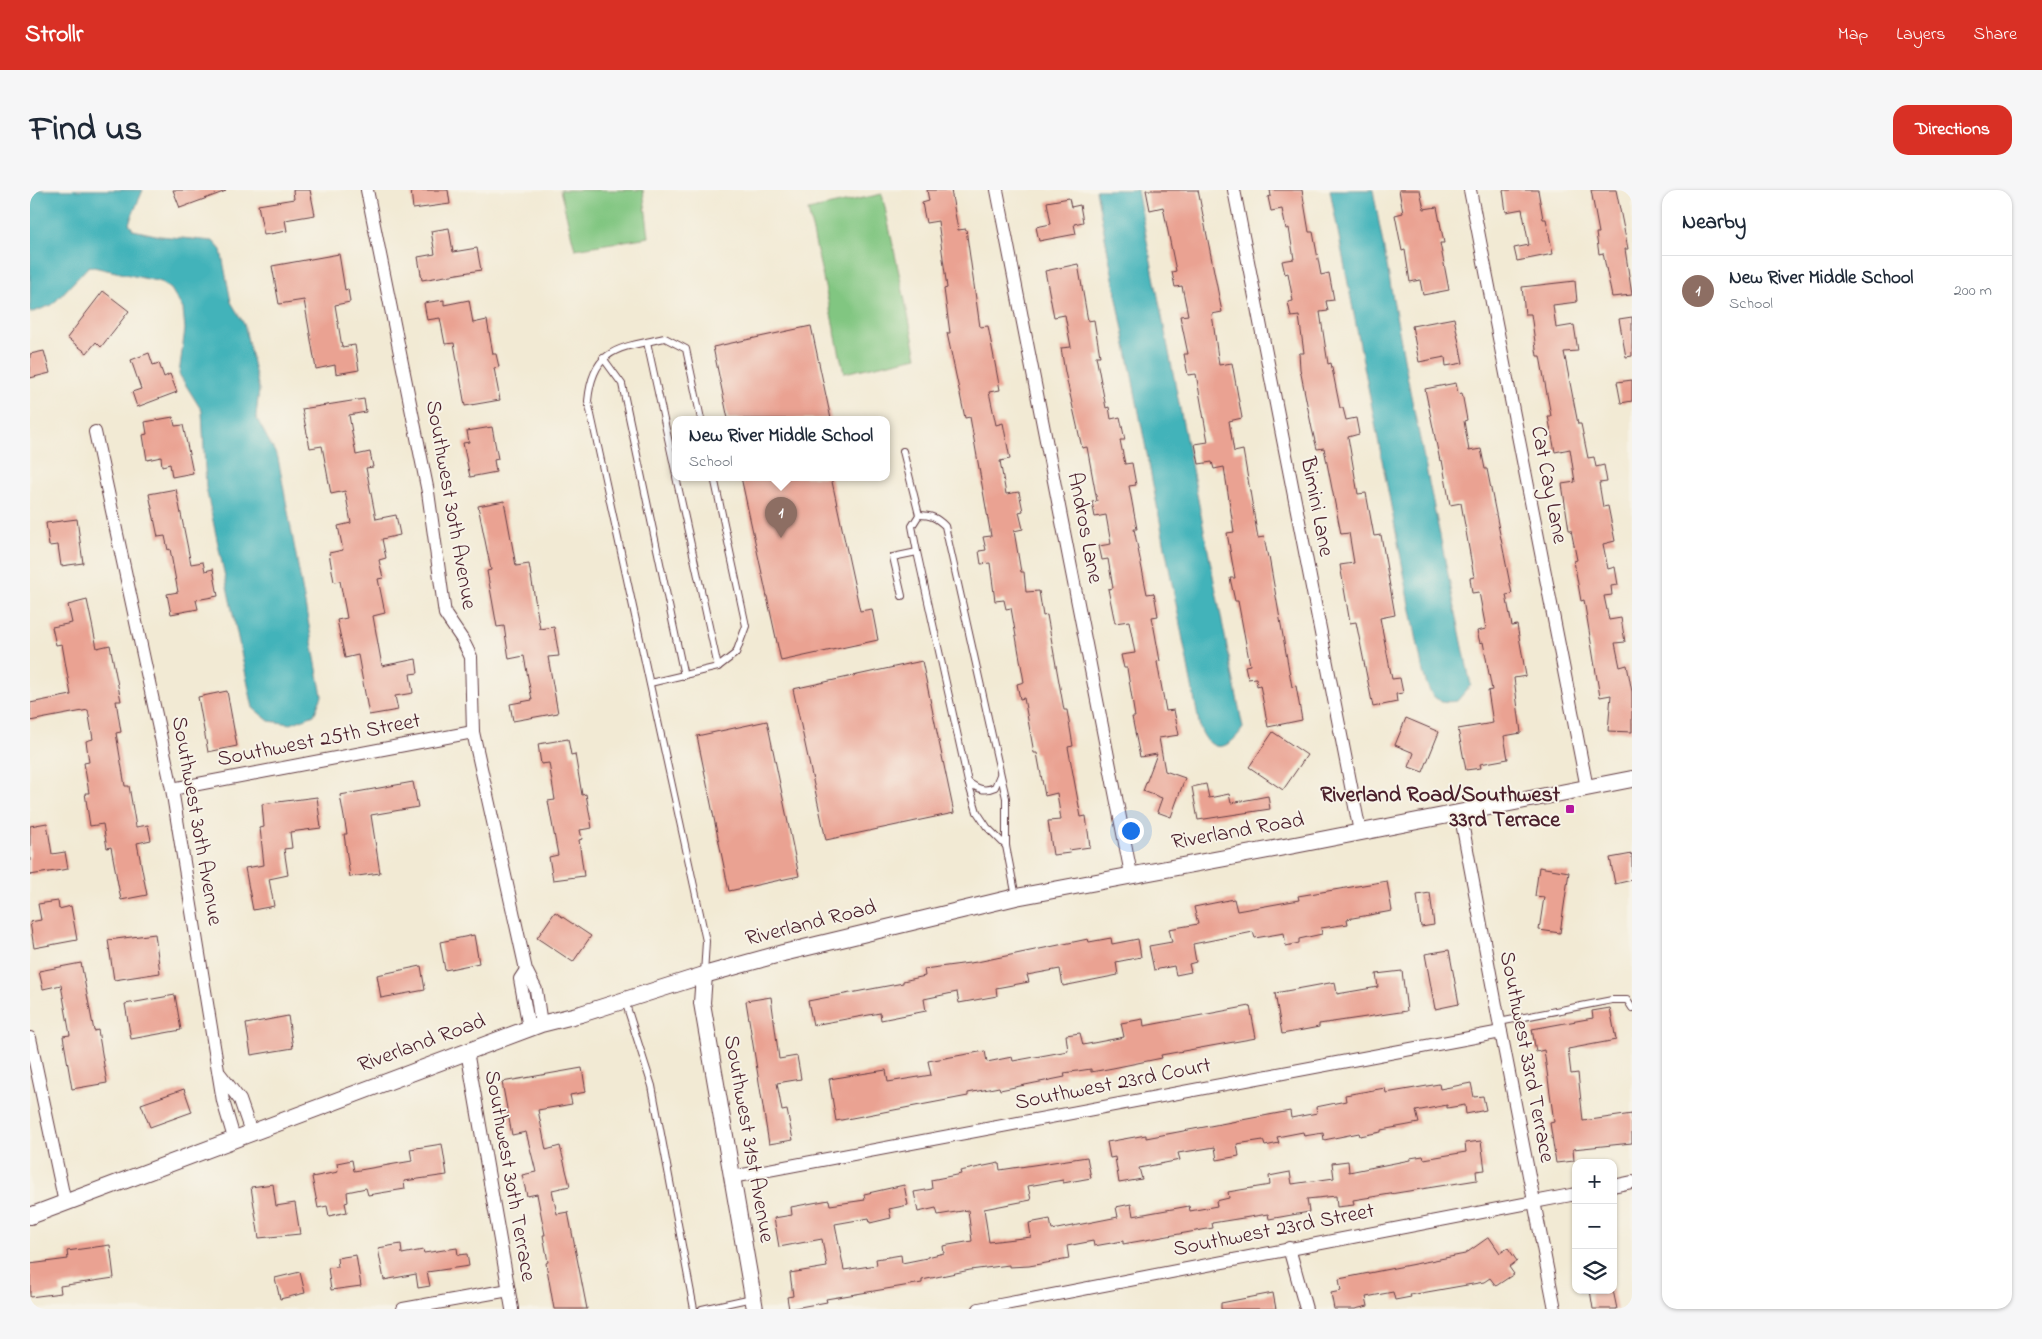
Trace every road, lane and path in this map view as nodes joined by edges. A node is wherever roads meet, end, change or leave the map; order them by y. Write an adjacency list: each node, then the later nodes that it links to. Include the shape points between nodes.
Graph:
1 (367, 190): 19 (street, Southwest 30th Avenue, via 428,492 444,614 471,657)
2 (997, 190): 28 (street, Andros Lane)
3 (1234, 190): 26 (street, Bimini Lane)
4 (1470, 190): 24 (street, Cat Cay Lane)
5 (646, 342): 6 (lane, via 617,349); 7 (lane, via 665,338 686,349); 10 (lane)
6 (603, 358): 17 (lane, via 622,384); 18 (lane, via 589,385 588,401)
7 (700, 416)
8 (95, 432): 23 (street, Southwest 30th Avenue)
9 (903, 451): 13 (lane)
10 (672, 458)
11 (677, 481): 16 (lane)
12 (715, 481): 16 (lane, via 746,626 736,653)
13 (919, 516): 14 (lane, via 912,526); 20 (lane, via 929,515 945,526)
14 (917, 552): 15 (lane, via 893,557); 22 (lane)
15 (902, 596)
16 (718, 667): 17 (lane)
17 (684, 676): 18 (lane)
18 (650, 683): 30 (lane, via 706,941)
19 (473, 732): 23 (street, Southwest 25th Street); 33 (street, Southwest 30th Avenue, via 526,970 520,979)
20 (1000, 774): 22 (lane, via 995,787 988,790); 27 (lane, via 1006,798)
21 (1632, 779): 24 (street, Riverland Road)
22 (968, 782): 27 (lane, via 977,812)
23 (172, 788): 37 (street, Southwest 30th Avenue)
24 (1587, 788): 25 (street, Riverland Road)
25 (1460, 812): 26 (street, Riverland Road); 34 (street, Southwest 33rd Terrace)
26 (1360, 832): 28 (street, Riverland Road)
27 (1006, 846): 29 (lane)
28 (1132, 874): 29 (street, Riverland Road)
29 (1016, 897): 30 (street, Riverland Road, via 886,927)
30 (704, 976): 31 (street, Riverland Road); 40 (street, Southwest 31st Avenue, via 702,1003)
31 (625, 1000): 33 (street, Riverland Road); 52 (lane, via 652,1086)
32 (1632, 1008): 34 (lane, via 1627,1000 1612,1000)
33 (535, 1026): 36 (street, Riverland Road)
34 (1500, 1027): 40 (street, Southwest 23rd Court); 44 (street, Southwest 33rd Terrace)
35 (30, 1038): 45 (street)
36 (467, 1051): 38 (street, Riverland Road); 48 (street, Southwest 30th Terrace)
37 (219, 1072): 38 (street, Southwest 30th Avenue, via 240,1100); 39 (street, Southwest 30th Avenue, via 223,1101)
38 (251, 1132): 39 (street, Riverland Road)
39 (234, 1138): 45 (street, Riverland Road)
40 (732, 1177): 49 (street, Southwest 31st Avenue)
41 (1632, 1182): 42 (street)
42 (1617, 1185)
43 (1572, 1195): 44 (street, Southwest 23rd Street)
44 (1534, 1202): 47 (street, Southwest 23rd Street); 56 (street, Southwest 33rd Terrace)
45 (64, 1203): 46 (street, Riverland Road)
46 (30, 1216)
47 (1290, 1248): 54 (street, Southwest 23rd Street); 55 (street)
48 (509, 1290): 50 (street); 51 (street, Southwest 30th Terrace)
49 (754, 1303): 53 (lane)
50 (403, 1309)
51 (512, 1309)
52 (694, 1309)
53 (702, 1309)
54 (979, 1309)
55 (1306, 1309)
56 (1555, 1309)

